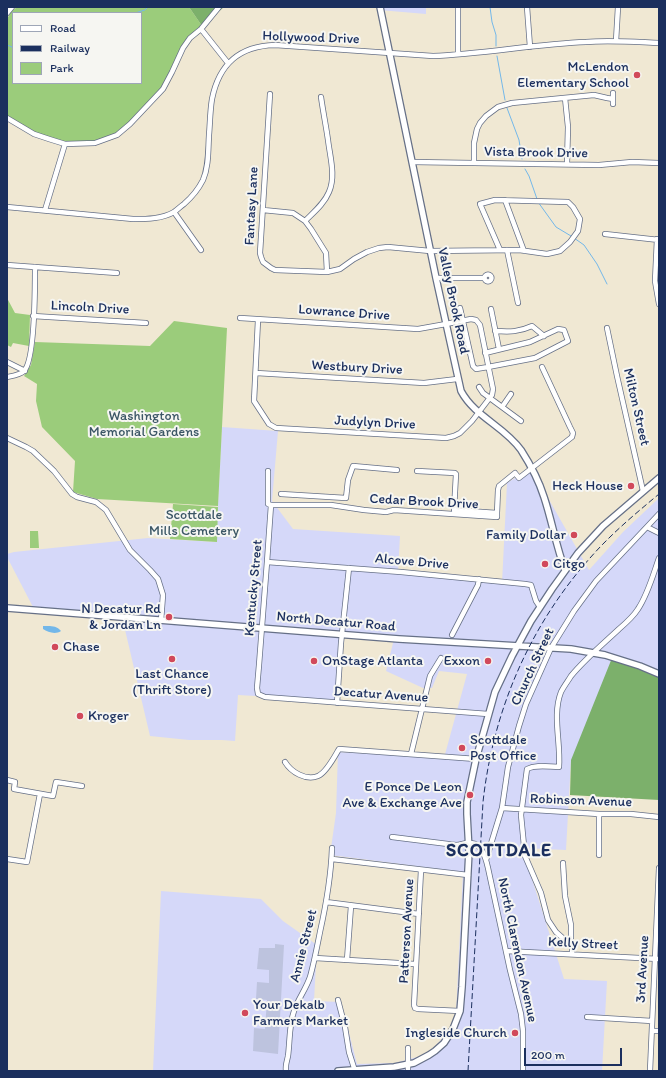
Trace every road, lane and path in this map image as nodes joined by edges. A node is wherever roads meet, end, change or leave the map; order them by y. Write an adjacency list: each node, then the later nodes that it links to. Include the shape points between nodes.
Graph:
1 (12, 7): 7 (street)
2 (220, 7): 8 (street)
3 (380, 7): 12 (main road, Valley Brook Road)
4 (458, 7): 13 (street)
5 (527, 7): 11 (street)
6 (618, 7): 9 (street)
7 (7, 13)
8 (201, 30): 14 (street); 20 (street, via 190,38 183,48 163,89 117,135 95,143)
9 (616, 41): 10 (street, Hollywood Drive); 11 (street, Hollywood Drive)
10 (659, 43)
11 (530, 47): 13 (street, Hollywood Drive)
12 (389, 53): 13 (street, Hollywood Drive, via 433,56); 14 (street, Hollywood Drive, via 261,45 250,48); 21 (main road, Valley Brook Road)
13 (458, 54)
14 (228, 63): 29 (street, Hollywood Drive, via 218,79 212,100 208,155 203,179 193,195)
15 (270, 94): 28 (street, Fantasy Lane)
16 (321, 97): 30 (street, via 332,183 326,198)
17 (565, 98): 18 (street, via 594,95); 22 (street, via 504,104 495,109 486,116 477,129); 24 (street, via 568,127)
18 (613, 98)
19 (7, 118): 20 (street, via 34,134)
20 (65, 144): 27 (street)
21 (412, 162): 22 (street, Vista Brook Drive); 37 (main road, Valley Brook Road)
22 (474, 163): 24 (street, Vista Brook Drive)
23 (659, 163): 24 (street, Vista Brook Drive)
24 (567, 164)
25 (505, 200): 34 (street, via 480,204); 36 (street); 36 (street, Fantasy Lane, via 568,202 580,218 578,231 560,251 547,254)
26 (7, 207): 27 (street, Hollywood Drive)
27 (45, 210): 29 (street, Hollywood Drive, via 133,219 158,218)
28 (263, 210): 30 (street, via 293,213); 40 (street, Fantasy Lane, via 261,257 266,265 275,270)
29 (174, 212): 33 (street)
30 (305, 221): 40 (street, via 326,254)
31 (605, 234): 32 (street)
32 (658, 240): 45 (street, via 655,281)
33 (201, 250)
34 (500, 250): 35 (street, Fantasy Lane); 37 (street, Fantasy Lane)
35 (507, 250): 36 (street, Fantasy Lane); 44 (street)
36 (524, 250)
37 (430, 251): 40 (street, Fantasy Lane, via 379,248); 42 (main road, Valley Brook Road)
38 (7, 265): 39 (street)
39 (36, 267): 41 (street); 48 (street)
40 (327, 272)
41 (117, 273)
42 (436, 278): 43 (street); 53 (main road, Valley Brook Road)
43 (484, 278)
44 (518, 303)
45 (659, 304)
46 (460, 308): 51 (street)
47 (491, 309): 55 (street)
48 (33, 316): 52 (street, Lincoln Drive); 62 (street, via 32,350)
49 (240, 318): 50 (street, Lowrance Drive)
50 (258, 320): 53 (street, Lowrance Drive, via 418,329); 63 (street)
51 (463, 321): 53 (street, Lowrance Drive); 58 (street, via 476,320 480,325); 60 (street, via 473,366)
52 (146, 323)
53 (446, 324): 65 (main road, Valley Brook Road)
54 (607, 328): 78 (street, Milton Street)
55 (495, 331): 56 (street, via 511,332 532,326); 57 (street)
56 (544, 336): 57 (street); 60 (street, via 558,329 564,330 568,341 535,358)
57 (499, 349): 58 (street)
58 (486, 352): 60 (street)
59 (7, 362): 62 (street)
60 (488, 367): 68 (street, via 493,389)
61 (542, 367): 73 (street, via 570,427 572,437)
62 (24, 371): 64 (street)
63 (256, 373): 65 (street, Westbury Drive, via 424,383); 70 (street, Judylyn Drive, via 254,401 269,424 276,428 446,438 460,433)
64 (7, 377)
65 (457, 379): 70 (main road, Valley Brook Road, via 465,400)
66 (479, 388): 68 (street)
67 (511, 394): 69 (street)
68 (490, 398): 69 (street); 70 (street, Judylyn Drive)
69 (502, 407): 71 (street)
70 (478, 413): 73 (main road, Valley Brook Road, via 510,438)
71 (520, 421)
72 (7, 438): 94 (street, via 33,451 54,471 72,494 96,502 106,510 130,550 158,580 163,595)
73 (532, 468): 83 (street, Cedar Brook Drive, via 519,478 515,473 499,486 497,513); 90 (main road, Valley Brook Road, via 544,496)
74 (397, 470): 80 (street, via 353,466)
75 (268, 471): 81 (street, Kentucky Street, via 268,504)
76 (417, 471): 83 (street, Cedar Brook Drive, via 456,474)
77 (659, 478): 78 (main road)
78 (643, 491): 90 (main road, via 594,535)
79 (281, 494): 80 (street)
80 (346, 498): 82 (street)
81 (271, 505): 82 (street, Cedar Brook Drive); 88 (street, Kentucky Street)
82 (347, 507): 83 (street, Cedar Brook Drive, via 421,513)
83 (454, 512)
84 (659, 514): 85 (street, Church Street)
85 (646, 527): 86 (street); 99 (street, Church Street, via 592,586)
86 (659, 533)
87 (659, 558): 100 (street, via 638,609)
88 (267, 562): 89 (street, Alcove Drive); 95 (street, Kentucky Street)
89 (349, 568): 91 (street, Alcove Drive); 96 (street)
90 (565, 570): 92 (main road)
91 (480, 579): 92 (street, Alcove Drive, via 529,584); 97 (street)
92 (540, 607): 98 (main road)
93 (7, 608): 94 (main road, North Decatur Road)
94 (161, 621): 95 (main road, North Decatur Road)
95 (262, 628): 96 (main road, North Decatur Road); 103 (street, Kentucky Street, via 257,691 260,695)
96 (343, 635): 98 (main road, North Decatur Road); 104 (street)
97 (452, 635)
98 (517, 646): 99 (main road, North Decatur Road); 106 (main road, via 495,691)
99 (551, 648): 100 (main road, North Decatur Road); 113 (street, Church Street, via 519,726 508,767)
100 (594, 653): 102 (main road, North Decatur Road); 114 (street, via 575,672 561,692 557,719 559,768 536,766 527,769)
101 (441, 658): 105 (street, via 430,676)
102 (659, 674)
103 (273, 697): 104 (street, Decatur Avenue)
104 (338, 702): 105 (street, Decatur Avenue)
105 (422, 709): 106 (street, Decatur Avenue); 107 (street)
106 (488, 714): 108 (main road)
107 (411, 754): 108 (street); 109 (street, via 339,749 324,772 311,777 295,773)
108 (476, 759): 118 (main road, via 467,802)
109 (285, 762)
110 (7, 780): 112 (street, via 15,782 14,790)
111 (82, 786): 112 (street, via 56,782 53,796)
112 (40, 794): 121 (street, via 27,862)
113 (502, 808): 114 (street, Robinson Avenue); 123 (street, Church Street)
114 (521, 810): 115 (street, Robinson Avenue); 131 (street, via 525,856 541,893 548,920 556,932)
115 (599, 814): 116 (street, Robinson Avenue); 120 (street)
116 (659, 817)
117 (392, 837): 118 (street, via 456,845)
118 (469, 843): 123 (street, North Clarendon Avenue, via 479,846); 127 (main road)
119 (332, 848): 122 (street, Annie Street)
120 (599, 855)
121 (7, 859)
122 (332, 859): 126 (street); 128 (street, Annie Street)
123 (486, 860): 132 (street, North Clarendon Avenue)
124 (563, 863): 131 (street)
125 (659, 868): 135 (street, 3rd Avenue)
126 (421, 870): 127 (street); 130 (street, Patterson Avenue)
127 (468, 875): 141 (main road)
128 (326, 902): 129 (street); 134 (street, Annie Street)
129 (351, 906): 130 (street); 136 (street)
130 (419, 914): 137 (street, Patterson Avenue)
131 (570, 941): 133 (street)
132 (506, 952): 133 (street, Kelly Street); 152 (street, North Clarendon Avenue, via 523,1031)
133 (572, 954): 135 (street, Kelly Street)
134 (314, 958): 136 (street); 149 (street, Annie Street, via 307,985 292,1018)
135 (657, 959): 138 (street, 3rd Avenue)
136 (347, 960): 137 (street)
137 (416, 964): 141 (street, Patterson Avenue, via 416,1008)
138 (653, 996): 139 (street); 143 (street, 3rd Avenue)
139 (659, 996)
140 (338, 1000): 148 (street)
141 (460, 1011): 147 (main road, via 454,1029 444,1042 430,1055)
142 (587, 1017): 143 (street)
143 (652, 1021): 144 (street, 3rd Avenue)
144 (652, 1031): 145 (street); 153 (street, 3rd Avenue)
145 (659, 1032)
146 (408, 1048): 147 (street)
147 (408, 1064): 148 (main road); 151 (street)
148 (354, 1070): 150 (main road)
149 (286, 1071)
150 (338, 1071)
151 (408, 1071)
152 (523, 1071)
153 (650, 1071)

